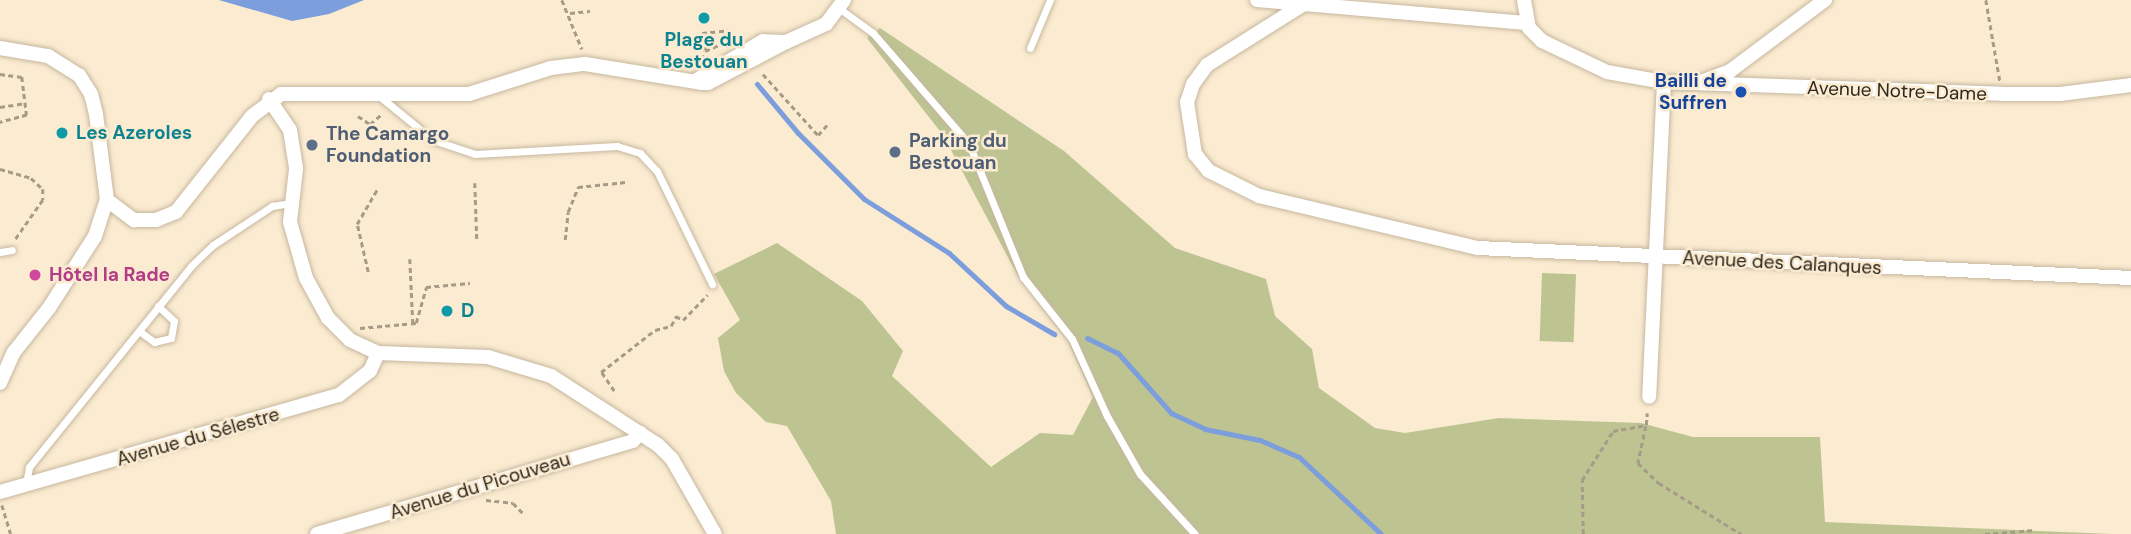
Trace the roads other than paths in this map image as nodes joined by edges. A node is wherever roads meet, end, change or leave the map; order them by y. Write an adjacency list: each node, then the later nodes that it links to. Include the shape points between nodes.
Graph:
1 (1050, 0): 9 (lane)
2 (1257, 0): 5 (street)
3 (1524, 0): 7 (street)
4 (1825, 0): 10 (street)
5 (1307, 2): 7 (street); 23 (street, via 1233,45 1193,84 1187,102 1191,136 1195,154 1209,170 1259,196 1478,248)
6 (842, 4): 15 (street, via 826,24 715,81 567,64 469,94); 36 (lane, via 970,144 1023,277 1072,339 1140,474)
7 (1526, 23): 11 (street, via 1542,41 1599,69)
8 (0, 48): 17 (street, via 48,56 79,75 96,114)
9 (1030, 48)
10 (1746, 59): 12 (street); 14 (street)
11 (1664, 82): 12 (street, Avenue Notre-Dame); 23 (street, Avenue des Calanques)
12 (1695, 83): 14 (street, Avenue Notre-Dame)
13 (2131, 85): 14 (street, Avenue Notre-Dame, via 2060,94)
14 (1756, 86)
15 (376, 93): 16 (street, via 292,92); 25 (lane, via 433,140 475,154 617,146 640,153 657,171)
16 (269, 99): 18 (street, via 290,130 296,169); 19 (street, via 176,212 156,220)
17 (107, 201): 19 (street); 20 (street)
18 (292, 203): 26 (lane, via 272,206 213,245); 28 (street, via 290,222 306,278 328,318)
19 (134, 220): 20 (street, via 111,224)
20 (95, 236): 29 (street, via 49,308 14,352)
21 (12, 250): 22 (lane)
22 (0, 252)
23 (1659, 257): 24 (street, Avenue des Calanques); 30 (street)
24 (2131, 278)
25 (712, 284)
26 (158, 306): 27 (lane); 27 (lane, via 174,321 171,338 154,342)
27 (139, 331): 32 (lane, via 29,467)
28 (378, 354): 31 (street, via 488,357 551,376); 32 (street, Avenue du Sélestre, via 370,372 339,395)
29 (0, 383)
30 (1649, 397)
31 (640, 433): 34 (street, Avenue du Picouveau, via 633,441); 35 (street, via 672,459)
32 (26, 485): 33 (street, Avenue du Sélestre)
33 (0, 492)
34 (317, 534)
35 (715, 534)
36 (1195, 534)

